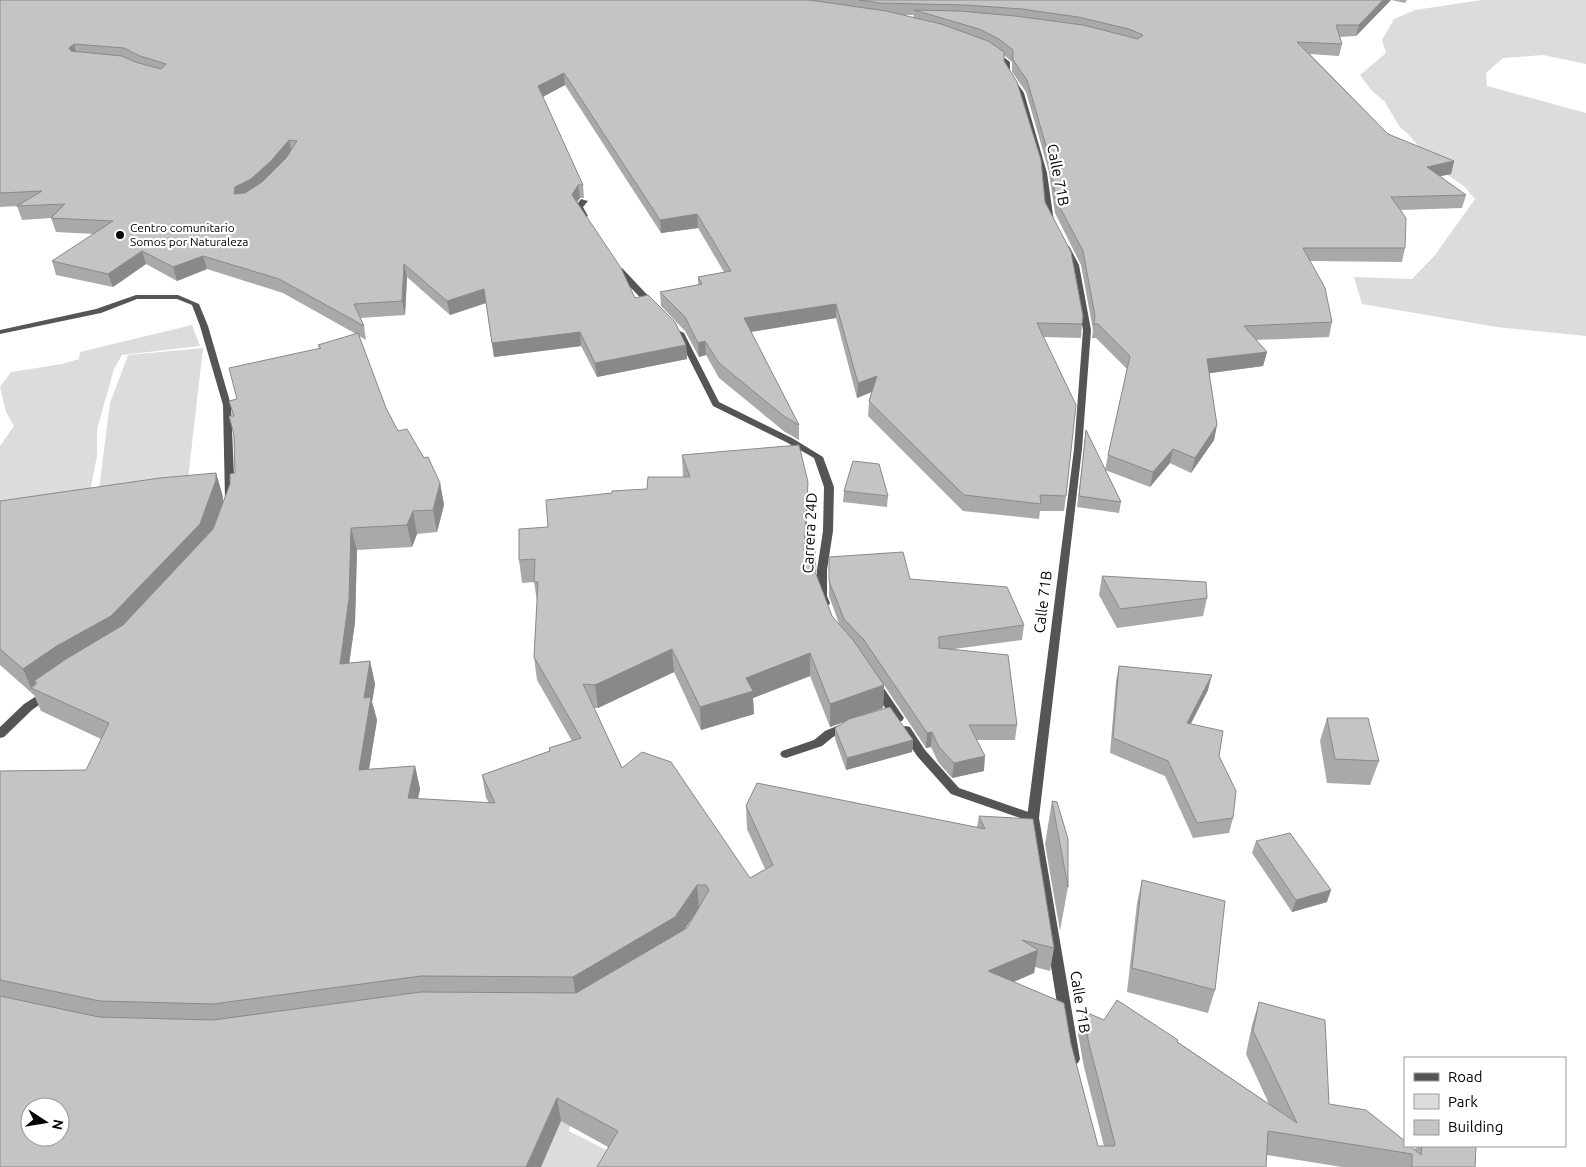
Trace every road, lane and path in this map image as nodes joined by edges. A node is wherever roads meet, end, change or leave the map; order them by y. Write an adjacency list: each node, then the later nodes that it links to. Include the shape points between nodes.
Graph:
1 (994, 51): 17 (street, Calle 71B, via 1008,62 1007,72 1021,94 1044,173 1048,214 1075,265 1087,330 1078,449)
2 (584, 201): 3 (street, via 579,207)
3 (588, 222)
4 (612, 259): 5 (street)
5 (660, 313)
6 (674, 327): 9 (street, Carrera 24D, via 681,334 716,404 818,457 829,487 828,531 822,570 822,596)
7 (0, 332): 8 (street, via 98,311 136,297 178,297 195,304 227,405)
8 (230, 505)
9 (828, 612)
10 (869, 676): 12 (street)
11 (56, 687): 15 (street, via 28,707)
12 (892, 709): 13 (street); 17 (street, via 921,753 955,791)
13 (879, 717)
14 (854, 724): 16 (street, via 829,734 818,743)
15 (0, 734)
16 (786, 754)
17 (1034, 818): 18 (street, Calle 71B)
18 (1077, 1076)

